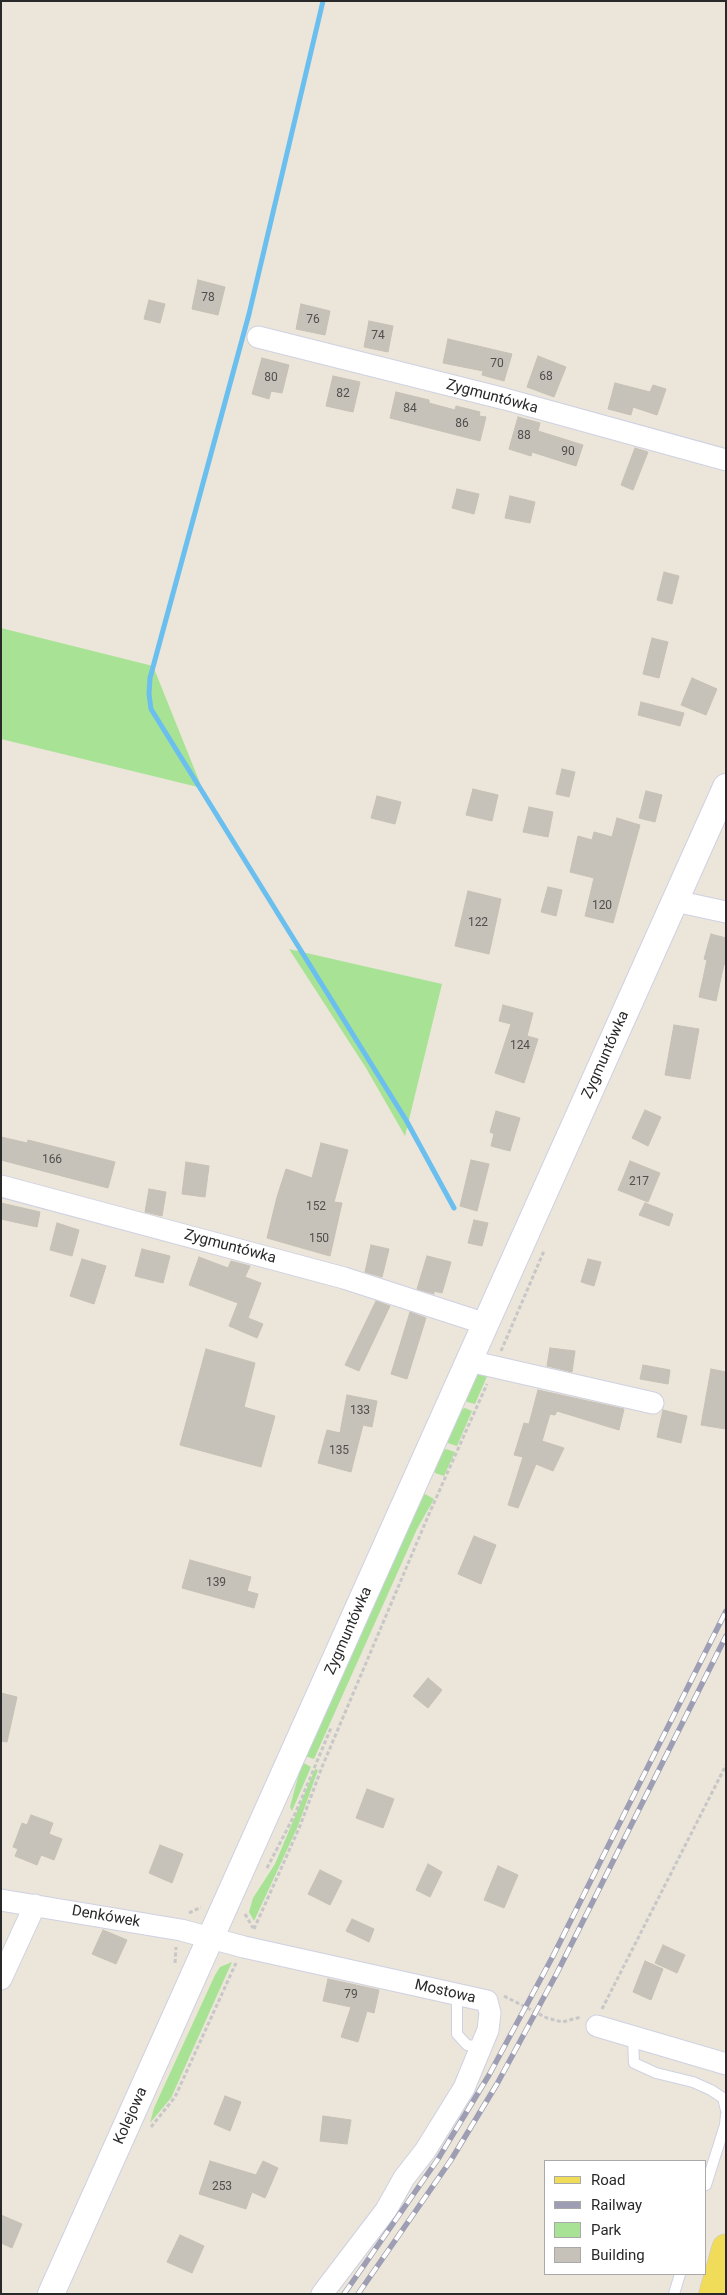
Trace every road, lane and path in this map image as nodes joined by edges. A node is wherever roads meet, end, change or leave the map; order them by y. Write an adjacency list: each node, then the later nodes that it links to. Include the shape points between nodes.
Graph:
1 (258, 337): 2 (street, Zygmuntówka, via 504,399)
2 (726, 460)
3 (724, 798): 4 (street, Zygmuntówka)
4 (675, 901): 5 (street); 7 (street, Zygmuntówka)
5 (726, 912)
6 (1, 1186): 7 (street, Zygmuntówka, via 344,1278)
7 (486, 1324): 8 (street, Zygmuntówka)
8 (469, 1361): 9 (street); 19 (street, Zygmuntówka)
9 (652, 1403)
10 (383, 1610): 17 (path, via 418,1529 429,1514 322,1766 300,1826)
11 (331, 1727): 13 (path, via 295,1814)
12 (726, 1765): 24 (path, via 604,2002)
13 (262, 1876)
14 (1, 1900): 15 (street, Denkówek)
15 (35, 1905): 19 (street, Denkówek); 21 (street)
16 (243, 1910): 17 (path)
17 (253, 1928): 18 (path)
18 (251, 1932)
19 (210, 1938): 22 (street, Mostowa); 34 (street, Kolejowa)
20 (237, 1959): 30 (path, via 175,2097)
21 (1, 1979)
22 (457, 1994): 23 (street, Mostowa); 26 (lane, via 456,2027 460,2040 471,2046)
23 (487, 2001): 24 (path, Mostowa, via 494,1994 502,1995 547,2018 562,2022 590,2018); 26 (street, via 490,2013)
24 (598, 2026): 25 (street)
25 (633, 2037): 27 (street); 28 (lane, via 634,2063 711,2090 723,2098)
26 (484, 2042): 35 (street, via 464,2088 425,2150 386,2210)
27 (726, 2064)
28 (726, 2110)
29 (726, 2115): 31 (lane)
30 (150, 2128)
31 (707, 2182)
32 (726, 2248): 37 (main road)
33 (680, 2275): 36 (lane)
34 (51, 2294)
35 (322, 2294)
36 (674, 2294)
37 (712, 2294)

